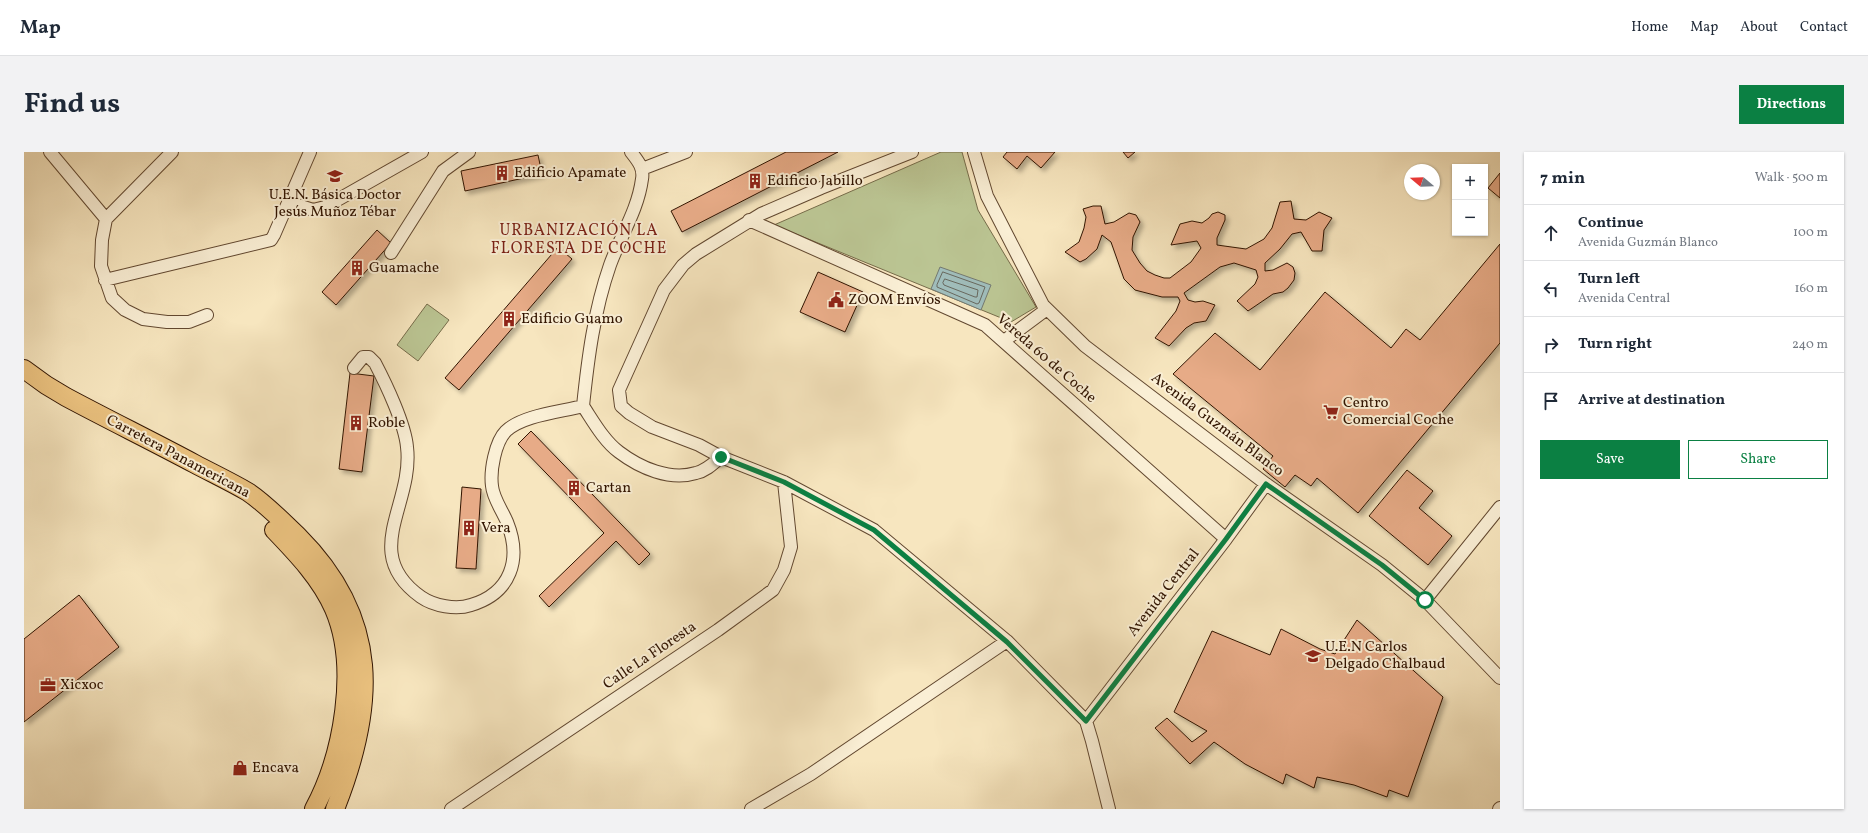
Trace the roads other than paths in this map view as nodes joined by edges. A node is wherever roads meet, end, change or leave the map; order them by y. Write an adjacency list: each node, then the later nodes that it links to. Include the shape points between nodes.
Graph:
1 (50, 152): 12 (street)
2 (172, 152): 12 (street)
3 (310, 152): 11 (street)
4 (422, 152): 11 (street, via 325,207 313,210)
5 (469, 152): 14 (street, via 443,171)
6 (631, 152): 10 (street)
7 (686, 152): 10 (street)
8 (912, 152): 13 (street)
9 (974, 152): 16 (street, Avenida Guzmán Blanco, via 987,196 1042,305)
10 (642, 169): 22 (street, via 637,201 598,302)
11 (288, 202): 15 (street, via 271,240)
12 (106, 219): 15 (street, via 101,266)
13 (749, 220): 18 (street, Vereda 60 de Coche, via 985,325); 23 (street, via 696,254 673,276 664,290 619,390 621,406 641,421)
14 (391, 253)
15 (105, 280): 17 (street, via 112,298 124,310 143,319 188,322)
16 (1047, 309): 18 (street); 25 (street, Avenida Guzmán Blanco, via 1085,346)
17 (207, 315)
18 (1004, 342): 27 (street, Vereda 60 de Coche)
19 (24, 368): 35 (main road, Carretera Panamericana, via 66,397 248,492 278,516 324,566 339,587 351,610 361,650 362,716 348,777)
20 (354, 368): 22 (street, via 363,357 369,357 375,363 403,428 407,446 408,466 391,537 394,566 410,589 438,604 467,606 480,602 493,595 505,583 511,571 512,540 493,490 491,470 496,450 506,432 533,416)
21 (24, 384): 34 (main road, Carretera Panamericana, via 57,406 238,500 266,522 291,547 324,590 335,610 344,647 345,709 342,730 331,766)
22 (583, 406): 23 (street, via 618,452 648,469 666,475 696,473 706,469)
23 (721, 457): 24 (street)
24 (784, 482): 29 (street, via 874,530); 32 (street, Calle La Floresta, via 791,547 784,570 773,590)
25 (1266, 484): 27 (street, Avenida Central); 28 (street, Avenida Guzmán Blanco, via 1382,565)
26 (1500, 507): 28 (street)
27 (1226, 539): 31 (street, Avenida Central)
28 (1425, 600): 30 (street, Avenida Guzmán Blanco)
29 (1007, 642): 31 (street); 36 (street, via 811,774)
30 (1500, 678)
31 (1086, 721): 33 (street)
32 (454, 808)
33 (1109, 808)
34 (314, 809)
35 (335, 809)
36 (751, 809)

